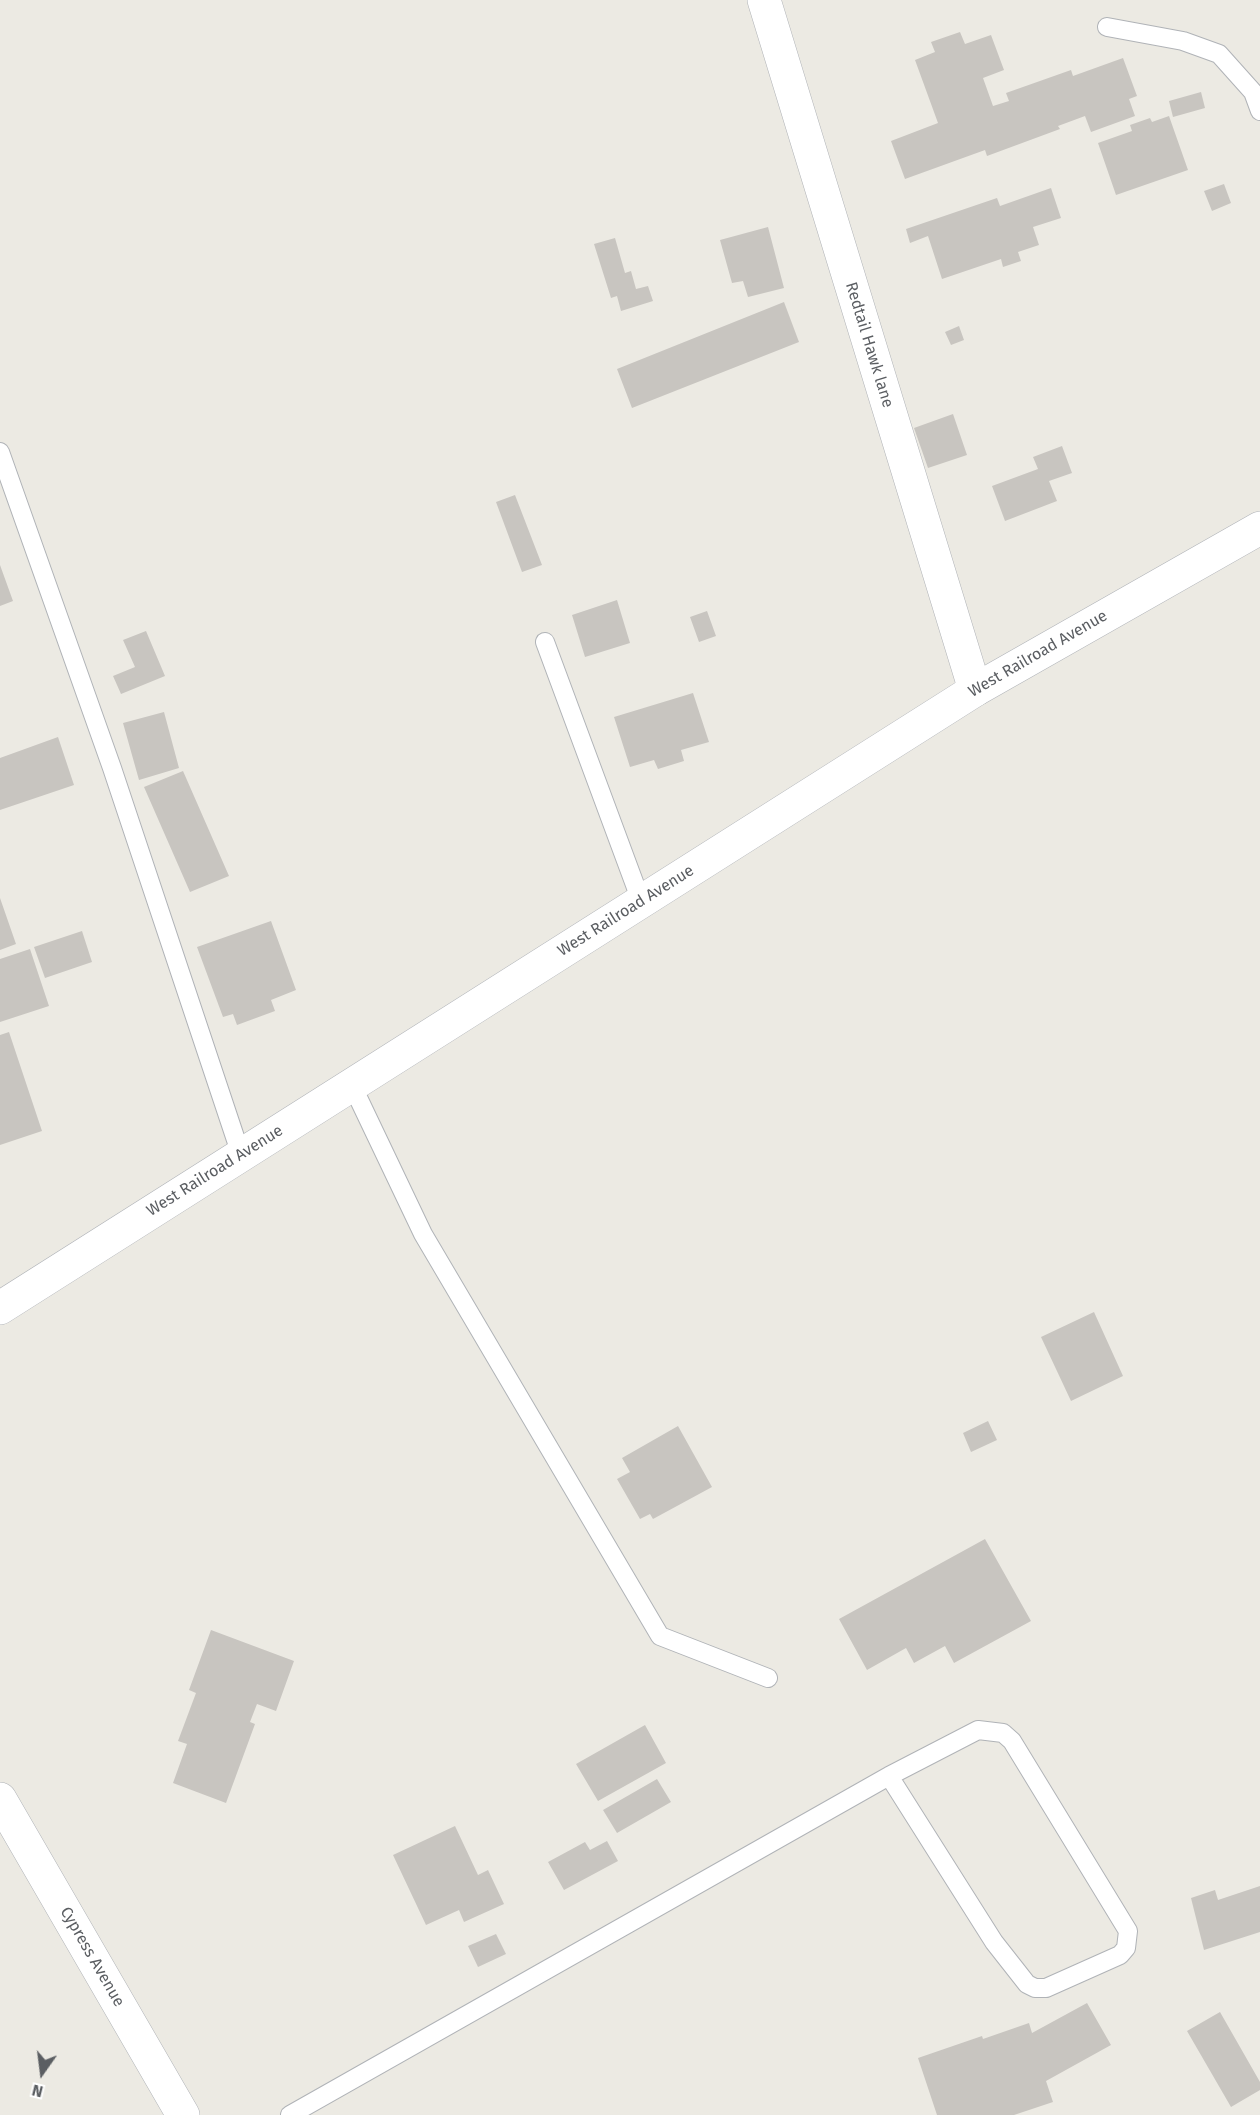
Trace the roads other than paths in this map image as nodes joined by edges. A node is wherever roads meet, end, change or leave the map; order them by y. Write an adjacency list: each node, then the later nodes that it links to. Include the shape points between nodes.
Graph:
1 (764, 0): 7 (main road, Redtail Hawk lane)
2 (1107, 27): 3 (lane, via 1183,41 1219,54 1253,92)
3 (1260, 111)
4 (0, 452): 10 (lane, via 112,768)
5 (1260, 528): 7 (main road, West Railroad Avenue)
6 (545, 642): 8 (lane)
7 (975, 690): 8 (main road, West Railroad Avenue)
8 (640, 902): 9 (main road, West Railroad Avenue)
9 (352, 1085): 10 (main road, West Railroad Avenue); 12 (lane, via 423,1234 660,1636)
10 (241, 1155): 11 (main road, West Railroad Avenue)
11 (0, 1308)
12 (768, 1678)
13 (889, 1776): 13 (lane, via 978,1730 1003,1733 1012,1741 1128,1931 1126,1948 1120,1955 1046,1988 1027,1984 993,1942); 16 (lane)
14 (0, 1799): 15 (main road, Cypress Avenue)
15 (183, 2115)
16 (290, 2115)

